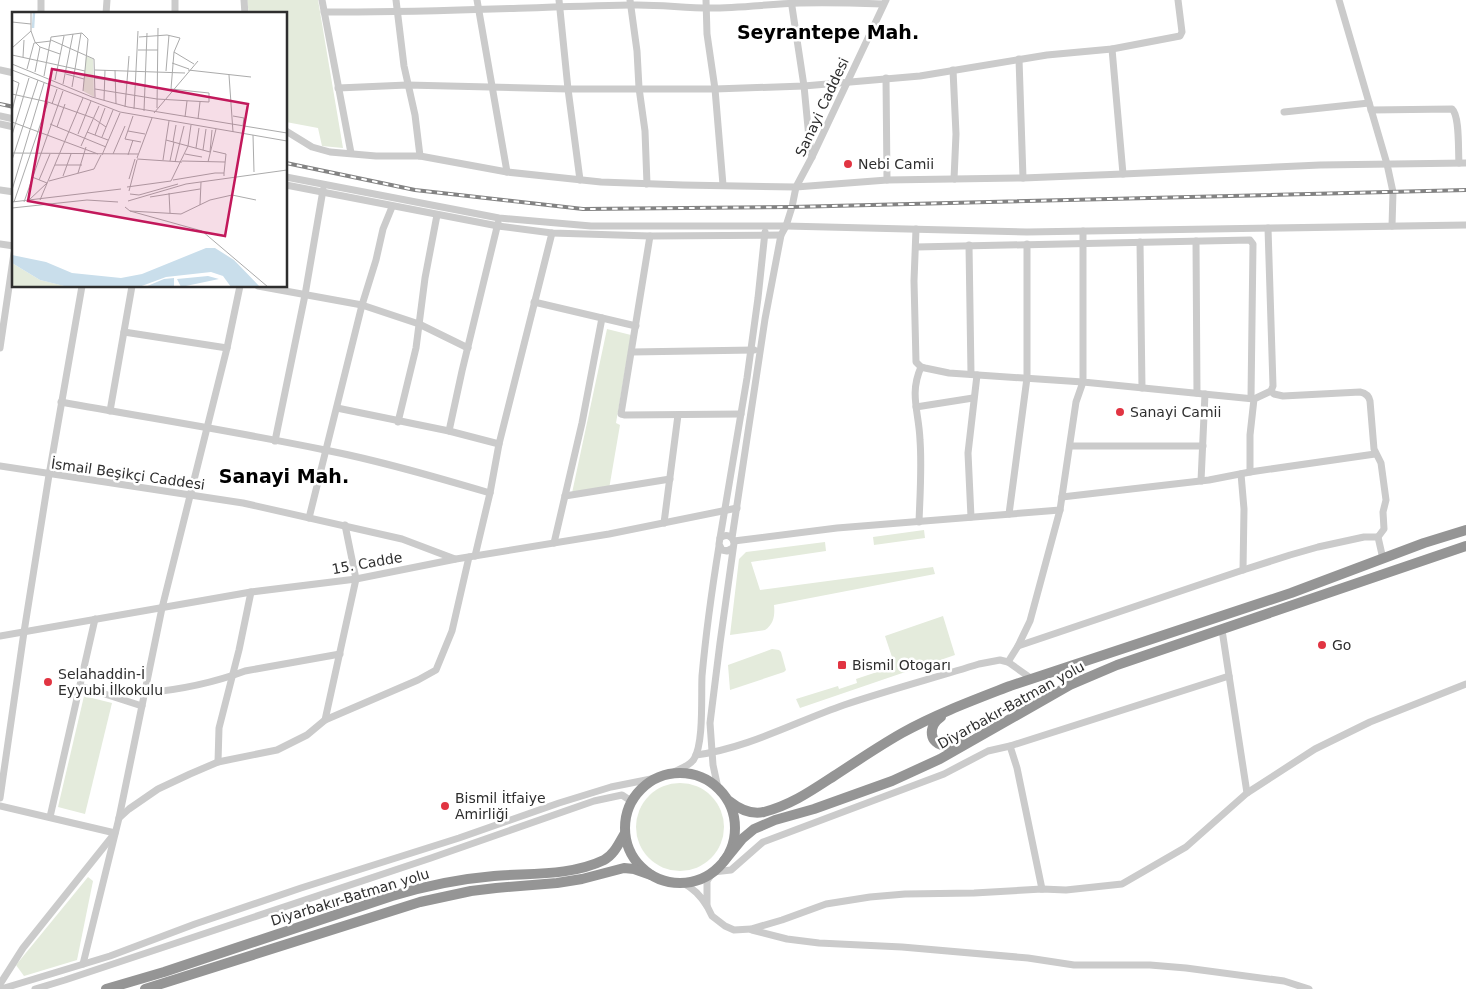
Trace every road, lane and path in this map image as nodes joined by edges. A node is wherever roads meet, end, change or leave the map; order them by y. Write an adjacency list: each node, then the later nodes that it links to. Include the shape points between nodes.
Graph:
1 (322, 0): 12 (street)
2 (396, 0): 13 (street)
3 (477, 0): 11 (street)
4 (1178, 0): 14 (street, via 1180,36)
5 (1339, 0): 26 (street)
6 (631, 2): 9 (street); 10 (street); 23 (street)
7 (791, 2): 8 (street); 10 (street, via 742,7); 21 (street)
8 (885, 2): 18 (street, Sanayi Caddesi)
9 (560, 4): 11 (street); 25 (street)
10 (706, 4): 24 (street, via 707,34)
11 (479, 10): 13 (street); 20 (street)
12 (324, 12): 13 (street); 22 (street)
13 (398, 13): 19 (street)
14 (1112, 49): 15 (street); 35 (street)
15 (1018, 59): 16 (street); 37 (street)
16 (954, 70): 17 (street); 38 (street)
17 (886, 78): 18 (street); 40 (street)
18 (847, 83): 21 (street); 31 (street, Sanayi Caddesi)
19 (407, 85): 20 (street); 22 (street); 30 (street)
20 (493, 86): 25 (street); 34 (street)
21 (804, 86): 24 (street); 31 (street)
22 (338, 88): 29 (street)
23 (639, 88): 24 (street); 25 (street); 41 (street)
24 (716, 88): 43 (street)
25 (568, 89): 39 (street)
26 (1370, 106): 27 (street); 32 (street, via 1452,108); 33 (street)
27 (1284, 112)
28 (288, 132): 29 (street, via 312,147)
29 (351, 153): 30 (street)
30 (420, 156): 34 (street)
31 (812, 157): 45 (street, Sanayi Caddesi)
32 (1462, 163): 33 (street)
33 (1387, 164): 35 (street); 54 (street, via 1393,192)
34 (507, 172): 39 (street)
35 (1123, 174): 37 (street)
36 (288, 177): 42 (street)
37 (1023, 178): 38 (street)
38 (954, 179): 40 (street)
39 (580, 180): 41 (street)
40 (887, 180): 45 (street)
41 (647, 184): 43 (street)
42 (323, 185): 46 (street); 49 (street)
43 (723, 185): 45 (street)
44 (288, 186): 46 (street)
45 (796, 187): 53 (street, Sanayi Caddesi)
46 (323, 193): 47 (street); 73 (street)
47 (392, 207): 48 (street); 75 (street)
48 (437, 215): 51 (street); 77 (street)
49 (499, 218): 51 (street); 52 (street, via 591,226)
50 (1466, 225): 54 (street)
51 (498, 226): 58 (street); 82 (street)
52 (766, 226): 53 (street); 59 (street)
53 (786, 226): 56 (street); 60 (street, Sanayi Caddesi)
54 (1392, 226): 55 (street)
55 (1268, 228): 57 (street); 91 (street)
56 (916, 229): 57 (street); 67 (street)
57 (1083, 231): 64 (street)
58 (552, 233): 61 (street); 74 (street)
59 (765, 235): 60 (street); 61 (street); 83 (street)
60 (781, 235): 84 (street, Sanayi Caddesi)
61 (650, 236): 78 (street)
62 (1196, 241): 63 (street); 92 (street); 95 (street, via 1249,240 1253,244)
63 (1140, 242): 64 (street); 90 (street)
64 (1083, 243): 65 (street); 89 (street)
65 (1027, 244): 66 (street); 88 (street)
66 (968, 245): 67 (street); 87 (street)
67 (916, 247): 86 (street, via 916,362)
68 (12, 267): 80 (street)
69 (82, 288): 96 (street)
70 (132, 288): 79 (street)
71 (240, 288): 81 (street)
72 (270, 288): 73 (street)
73 (305, 294): 75 (street); 105 (street)
74 (534, 302): 76 (street); 106 (street)
75 (362, 305): 77 (street); 98 (street)
76 (602, 318): 78 (street); 119 (street)
77 (419, 324): 82 (street); 102 (street)
78 (636, 326): 85 (street)
79 (124, 332): 81 (street); 99 (street)
80 (0, 348)
81 (227, 348): 103 (street)
82 (468, 348): 104 (street)
83 (751, 350): 84 (street); 85 (street); 100 (street)
84 (760, 350): 121 (street, Sanayi Caddesi)
85 (632, 352): 101 (street, via 621,414)
86 (921, 367): 87 (street); 97 (street, via 914,387)
87 (974, 375): 88 (street); 94 (street)
88 (1027, 378): 89 (street); 124 (street)
89 (1083, 382): 90 (street); 107 (street, via 1076,402)
90 (1142, 388): 92 (street)
91 (1271, 391): 95 (street); 110 (street, via 1283,396 1365,393 1370,401)
92 (1197, 393): 93 (street)
93 (1205, 394): 95 (street); 108 (street)
94 (973, 398): 97 (street); 125 (street, via 968,453)
95 (1253, 398): 112 (street)
96 (61, 402): 99 (street); 114 (street)
97 (916, 407): 127 (street, via 921,451)
98 (337, 408): 102 (street); 109 (street)
99 (110, 411): 103 (street)
100 (741, 414): 101 (street); 123 (street)
101 (678, 415): 115 (street)
102 (398, 422): 104 (street)
103 (206, 427): 105 (street); 118 (street)
104 (449, 431): 106 (street)
105 (275, 440): 109 (street)
106 (499, 444): 117 (street)
107 (1070, 446): 108 (street); 120 (street)
108 (1203, 446): 116 (street)
109 (326, 450): 117 (street); 126 (street)
110 (1375, 454): 112 (street); 131 (street, via 1381,464 1386,500 1384,529)
111 (0, 466): 114 (street, İsmail Beşikçi Caddesi)
112 (1250, 472): 113 (street)
113 (1241, 474): 116 (street); 140 (street)
114 (49, 475): 118 (street, İsmail Beşikçi Caddesi); 146 (street)
115 (670, 478): 119 (street); 128 (street)
116 (1201, 481): 120 (street)
117 (490, 493): 137 (street)
118 (190, 496): 126 (street, İsmail Beşikçi Caddesi, via 243,503); 143 (street)
119 (565, 496): 134 (street)
120 (1062, 497): 122 (street)
121 (736, 508): 123 (street, 15. Cadde); 133 (street, Sanayi Caddesi)
122 (1060, 510): 124 (street); 148 (street, via 1030,621)
123 (725, 511): 128 (street, 15. Cadde); 132 (street)
124 (1010, 514): 125 (street)
125 (971, 517): 127 (street)
126 (309, 518): 129 (street, İsmail Beşikçi Caddesi)
127 (919, 522): 133 (street, via 836,528)
128 (664, 523): 134 (street, 15. Cadde)
129 (345, 525): 138 (street, İsmail Beşikçi Caddesi, via 402,539); 141 (street)
130 (1466, 530): 139 (highway, Diyarbakır-Batman yolu)
131 (1378, 537): 139 (street); 140 (street, via 1318,547)
132 (720, 538): 133 (street, via 725,535); 135 (street)
133 (733, 542): 135 (street, via 729,551); 162 (street, Sanayi Caddesi, via 710,723)
134 (554, 543): 137 (street, 15. Cadde)
135 (719, 546): 163 (street, via 708,616 699,750)
136 (1466, 546): 145 (highway, Diyarbakır-Batman yolu)
137 (472, 556): 138 (street, 15. Cadde); 159 (street, via 452,631 436,670)
138 (456, 559): 141 (street, 15. Cadde)
139 (1383, 559): 153 (highway, Diyarbakır-Batman yolu)
140 (1243, 570): 148 (street)
141 (356, 579): 142 (street, 15. Cadde); 149 (street)
142 (250, 592): 143 (street, 15. Cadde); 151 (street)
143 (162, 608): 144 (street, 15. Cadde); 156 (street)
144 (95, 620): 146 (street, 15. Cadde); 155 (street)
145 (1222, 630): 152 (street); 160 (highway, Diyarbakır-Batman yolu, via 1096,673)
146 (24, 632): 147 (street, 15. Cadde); 169 (street)
147 (0, 636)
148 (1018, 646): 150 (street)
149 (340, 654): 151 (street); 159 (street)
150 (1008, 662): 153 (street); 162 (street, via 1000,660 979,664 844,705)
151 (232, 676): 156 (street); 164 (street, via 218,728)
152 (1229, 676): 161 (street); 168 (street)
153 (1032, 679): 158 (highway, Diyarbakır-Batman yolu)
154 (1466, 684): 168 (street, via 1362,726 1315,749)
155 (80, 686): 157 (street); 173 (street)
156 (144, 693): 157 (street)
157 (142, 706): 174 (street)
158 (950, 710): 160 (highway, via 932,726 934,739 939,744 954,746); 171 (highway, Diyarbakır-Batman yolu, via 903,733 791,803 761,812 748,812)
159 (325, 720): 164 (street, via 307,735 277,750)
160 (976, 738): 177 (highway, Diyarbakır-Batman yolu, via 940,760 892,780 754,830)
161 (1010, 746): 178 (street, via 988,751 944,774 763,842 731,870); 181 (street)
162 (711, 753): 163 (street); 167 (street, Sanayi Caddesi)
163 (696, 755): 165 (street, via 694,761)
164 (218, 762): 174 (street, via 158,790)
165 (672, 773): 166 (highway); 167 (highway, via 689,773 705,778)
166 (656, 778): 170 (highway, via 642,787); 184 (street, via 611,787 559,803)
167 (718, 788): 171 (highway)
168 (1247, 793): 181 (street, via 1186,847 1122,884)
169 (0, 798)
170 (632, 801): 176 (highway, via 626,816); 187 (street, via 622,795 594,801)
171 (729, 801): 177 (highway, via 735,831 732,847)
172 (0, 806): 173 (street)
173 (50, 818): 175 (street)
174 (119, 818): 175 (street)
175 (115, 832): 184 (street); 185 (street, via 23,948)
176 (625, 833): 179 (highway, via 629,850); 188 (highway, Diyarbakır-Batman yolu, via 612,854 594,864 546,873 492,876 422,887)
177 (724, 861): 178 (highway)
178 (713, 872): 180 (highway); 182 (street, via 708,882)
179 (651, 875): 180 (highway); 189 (highway, Diyarbakır-Batman yolu, via 624,868 557,883 444,896 397,908)
180 (683, 883): 182 (street, via 700,894)
181 (1042, 889): 183 (street, via 870,897 826,904)
182 (706, 906): 183 (street, via 712,916 725,926 734,930)
183 (750, 929): 190 (street, via 819,943 902,947 1074,964 1186,968 1284,980)
184 (83, 964): 186 (street)
185 (0, 984)
186 (1, 989)
187 (35, 989)
188 (106, 989)
189 (145, 989)
190 (1309, 989)

